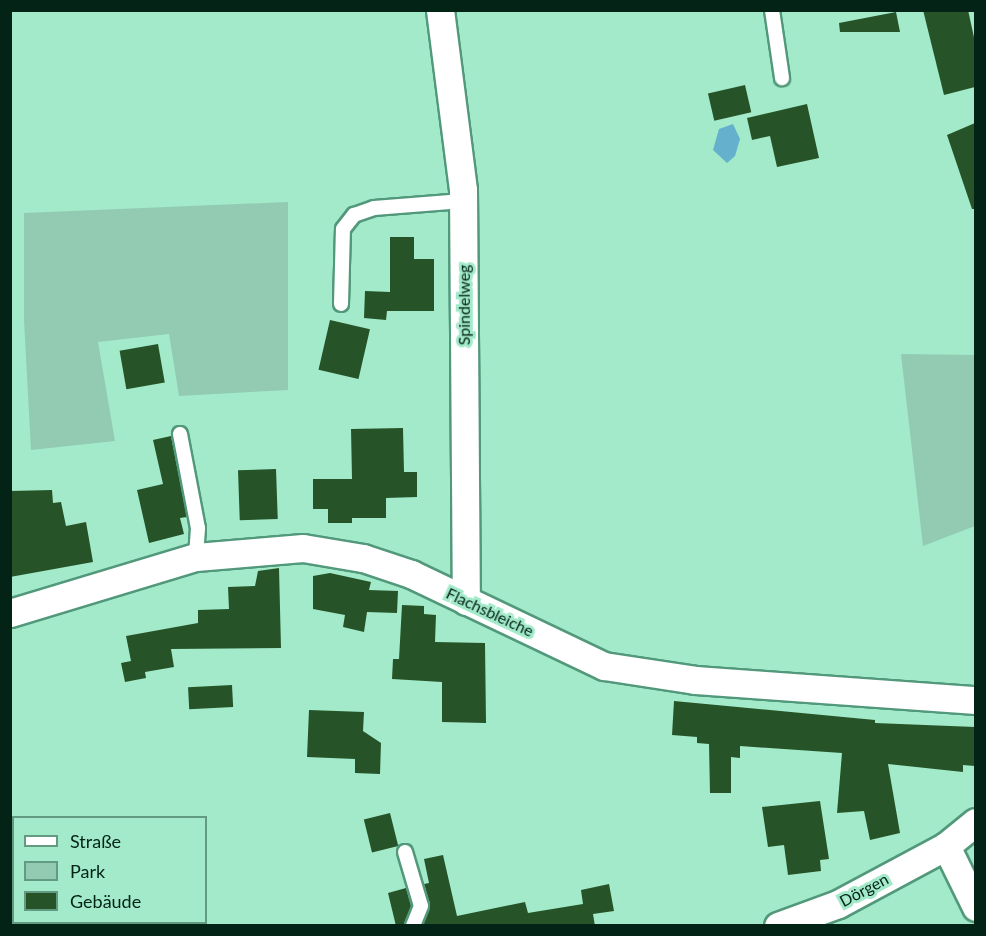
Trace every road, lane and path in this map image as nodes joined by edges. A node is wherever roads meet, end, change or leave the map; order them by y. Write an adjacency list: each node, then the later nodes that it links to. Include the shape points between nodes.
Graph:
1 (440, 10): 4 (street, Spindelweg)
2 (772, 10): 3 (lane)
3 (782, 78)
4 (463, 201): 5 (lane, via 374,208 354,215 343,229); 8 (street, Spindelweg)
5 (341, 304)
6 (180, 434): 7 (lane, via 198,528)
7 (196, 557): 8 (street, Flachsbleiche, via 303,548 411,574); 9 (street, Flachsbleiche)
8 (466, 601): 10 (street, Flachsbleiche, via 604,666 695,680)
9 (10, 613)
10 (975, 700)
11 (975, 822): 12 (street, Dörgen)
12 (946, 846): 14 (street); 16 (street, Dörgen, via 838,904)
13 (405, 852): 15 (lane, via 421,906)
14 (975, 907)
15 (413, 926)
16 (778, 926)

